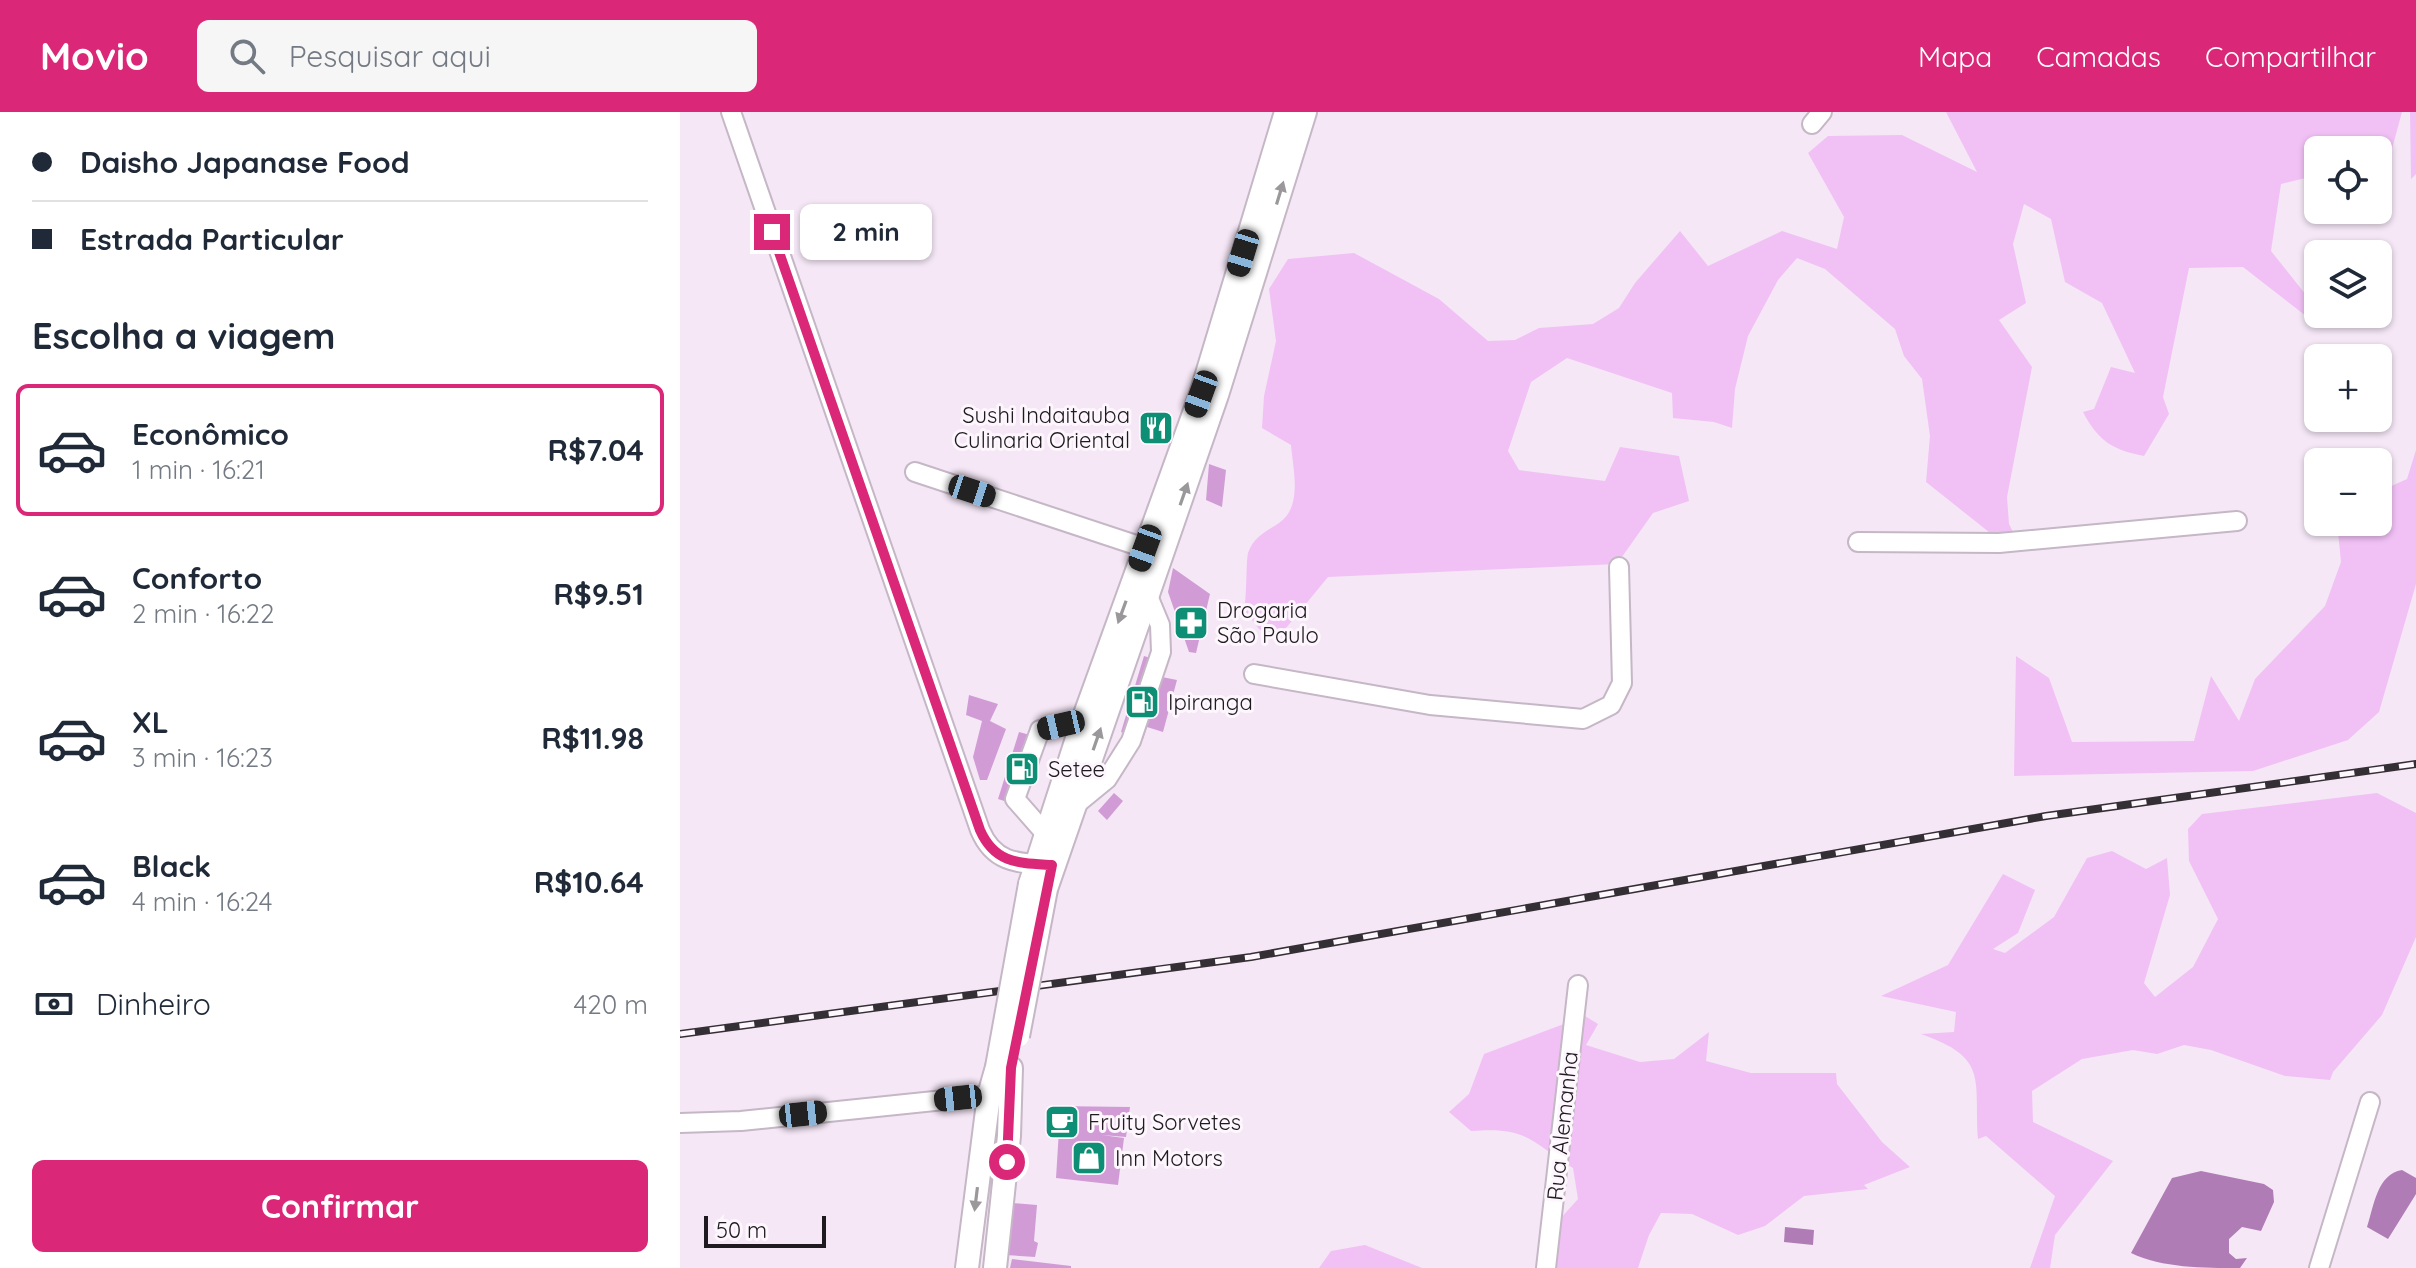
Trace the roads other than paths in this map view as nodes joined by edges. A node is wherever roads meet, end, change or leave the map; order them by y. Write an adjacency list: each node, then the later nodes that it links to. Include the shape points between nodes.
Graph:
1 (731, 112): 14 (street, via 980,830 996,855)
2 (1286, 112): 7 (main road, via 1201,394)
3 (1305, 112): 9 (main road, one-way to 3)
4 (915, 472): 7 (street)
5 (2237, 521): 6 (street, via 1999,543)
6 (1858, 542)
7 (1145, 548): 11 (main road, one-way to 11)
8 (1619, 567): 10 (street, via 1622,683 1611,705 1583,719 1376,697)
9 (1148, 596): 12 (main road, one-way to 9); 12 (street, via 1160,625 1161,652 1131,741 1107,779)
10 (1254, 674)
11 (1083, 720): 13 (main road); 13 (street, via 1040,730 1015,799)
12 (1074, 806): 14 (main road)
13 (1044, 832): 14 (main road)
14 (1041, 876): 16 (main road, bridge)
15 (1578, 985): 21 (street, Rua Alemanha)
16 (999, 1094): 18 (street); 19 (main road, one-way to 19); 20 (main road, via 1009,1136)
17 (2370, 1102): 22 (street)
18 (680, 1123)
19 (967, 1268)
20 (995, 1268)
21 (1546, 1268)
22 (2319, 1268)

